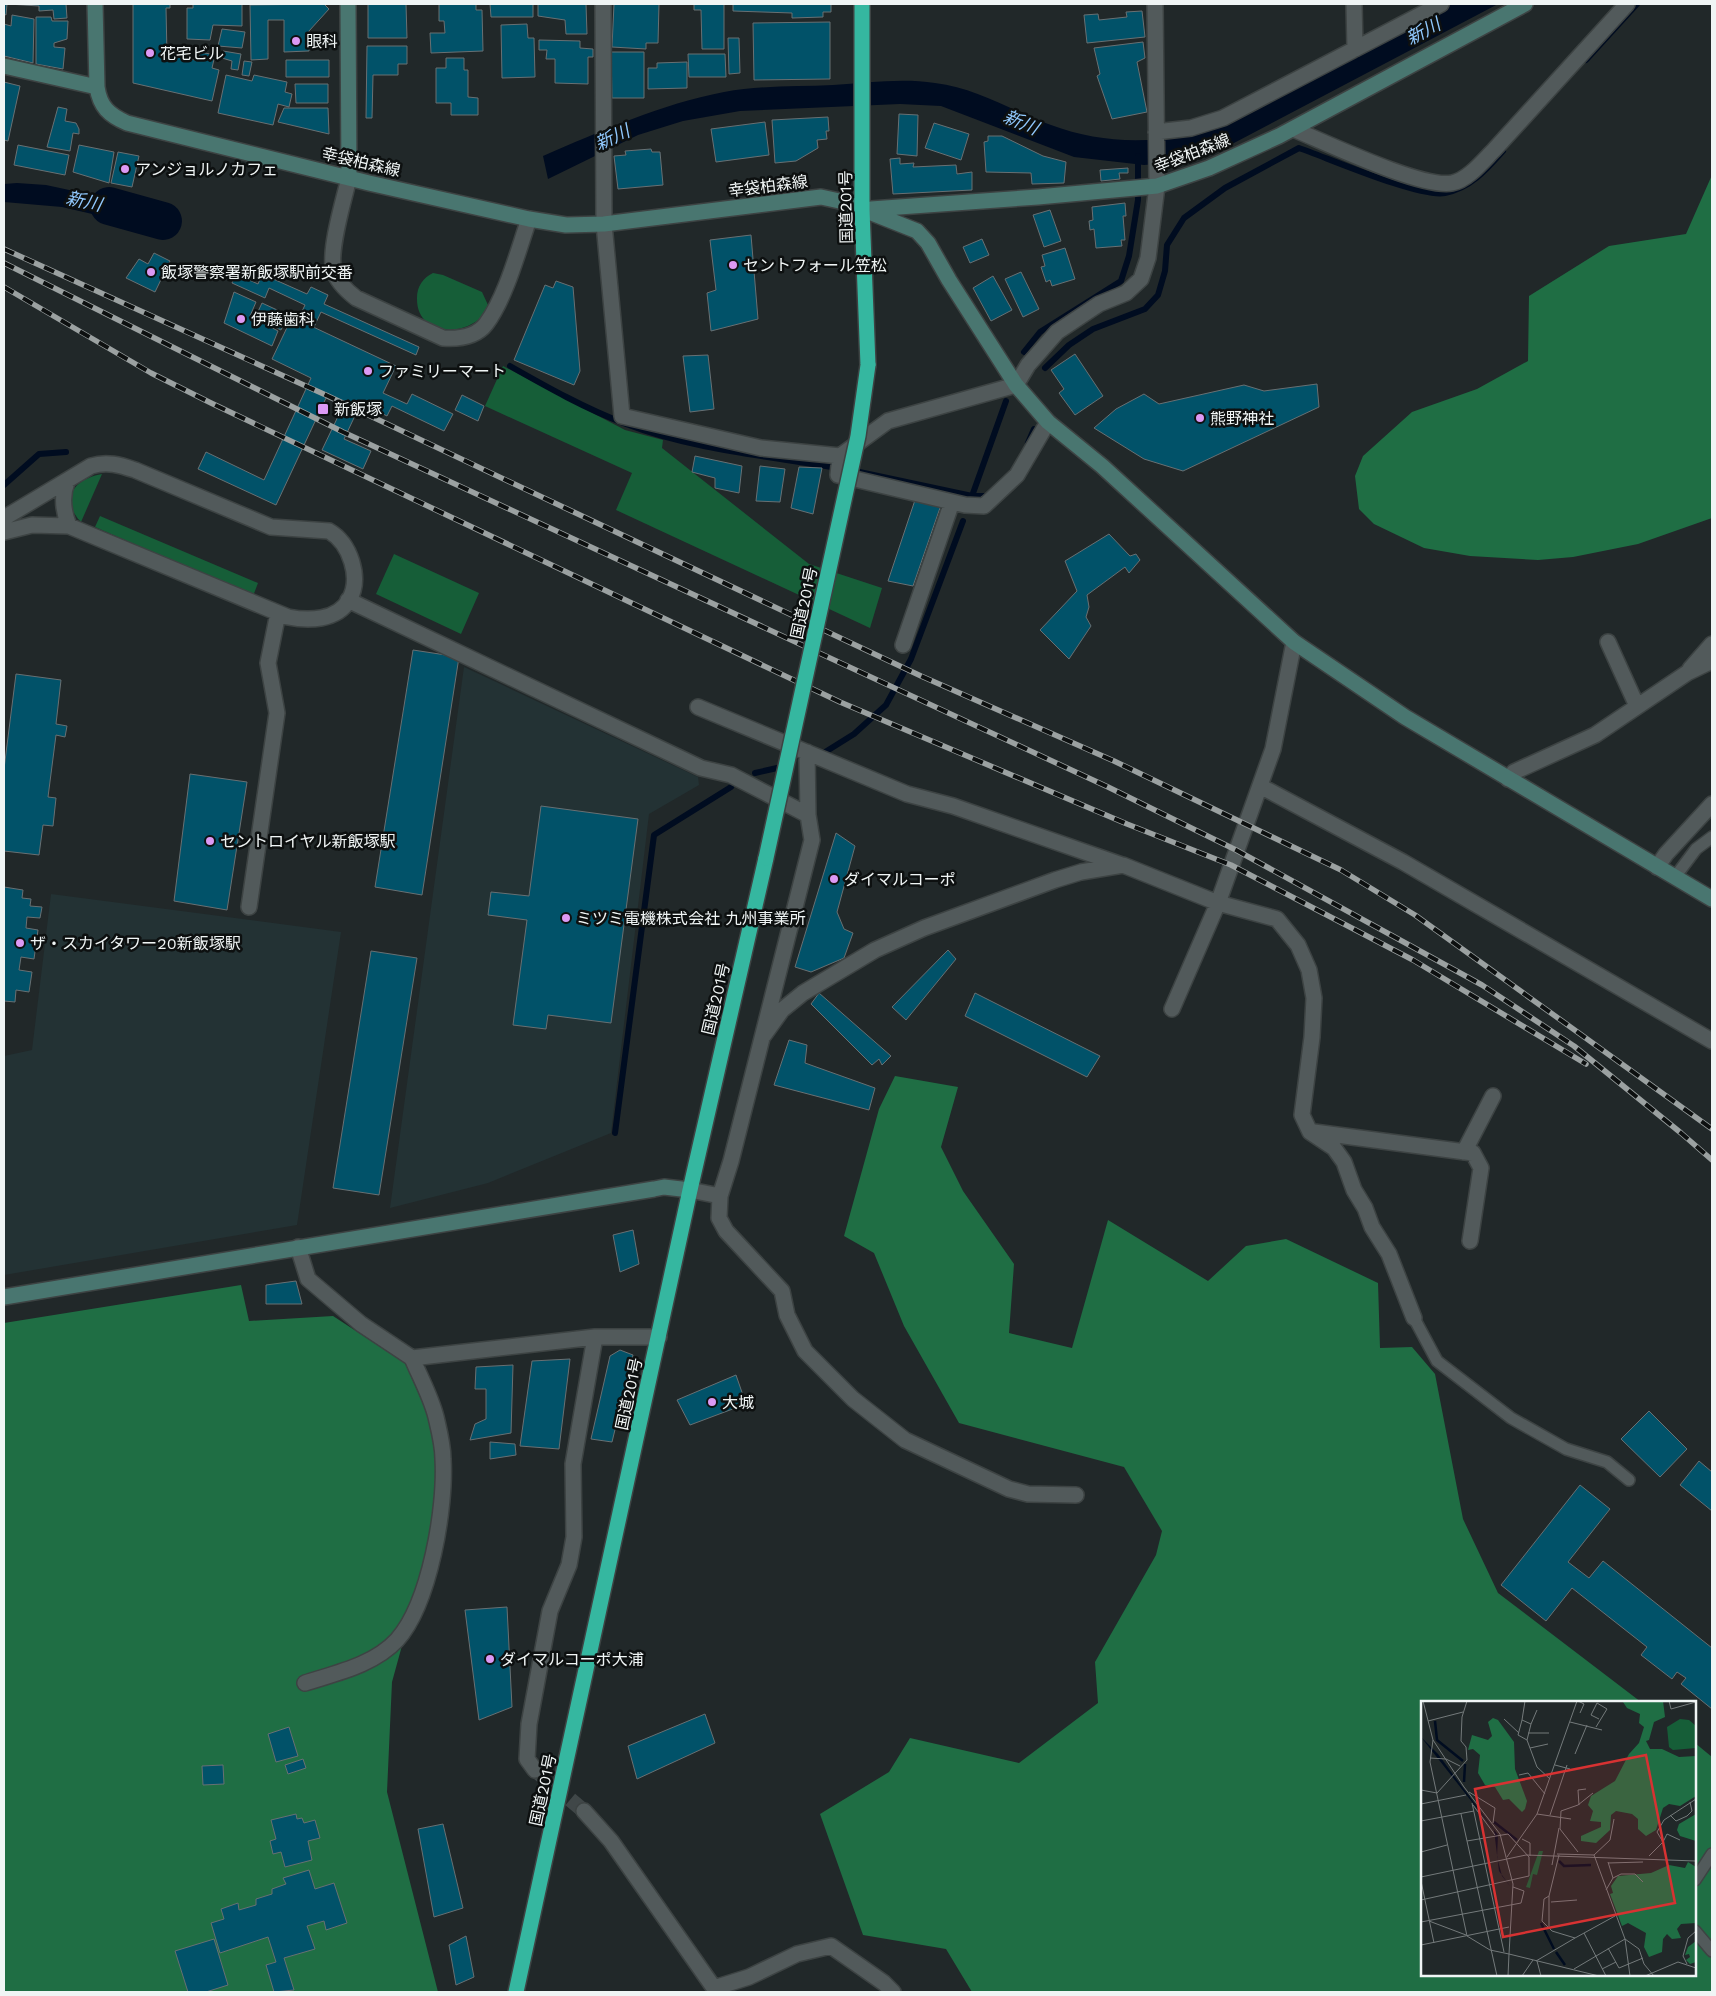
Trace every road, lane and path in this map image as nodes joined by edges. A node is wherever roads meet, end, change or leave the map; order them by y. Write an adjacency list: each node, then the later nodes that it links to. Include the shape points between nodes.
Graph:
1 (95, 4): 12 (street)
2 (348, 4): 15 (street)
3 (603, 4): 19 (street)
4 (862, 4): 17 (highway, 国道201号)
5 (1155, 4): 14 (street)
6 (1354, 4): 10 (street)
7 (1441, 4): 10 (street)
8 (1526, 4): 13 (street, 幸袋柏森線)
9 (1627, 4): 13 (street, via 1494,150 1472,172 1452,183 1417,179)
10 (1355, 49): 14 (street, via 1223,118)
11 (4, 66): 12 (street)
12 (96, 87): 15 (street, 幸袋柏森線, via 104,108 128,123)
13 (1293, 129): 16 (street, 幸袋柏森線, via 1209,168)
14 (1156, 135): 16 (street)
15 (349, 178): 18 (street, 幸袋柏森線); 18 (street, via 332,254 334,273 356,298 443,338 468,336 485,324 509,277)
16 (1158, 186): 17 (street, 幸袋柏森線); 20 (street, via 1148,258 1141,279 1126,293 1099,304 1057,332 1028,365)
17 (862, 210): 19 (street, 幸袋柏森線, via 820,197); 20 (street, via 917,231 928,243); 56 (highway, 国道201号, bridge, via 868,365 858,436)
18 (529, 219): 19 (street, 幸袋柏森線, via 566,225)
19 (604, 224): 22 (street, via 622,416 762,448)
20 (1016, 385): 21 (street); 22 (street, via 888,420)
21 (1048, 422): 24 (street, via 1017,475 984,506); 30 (street, via 1102,466)
22 (840, 456): 24 (street, via 838,475)
23 (67, 482): 25 (street); 26 (street, via 63,503); 28 (street, via 91,466 113,463 271,527 329,531 344,543 353,566)
24 (952, 502): 33 (street)
25 (4, 518)
26 (69, 526): 27 (street, via 32,525); 29 (street)
27 (4, 532)
28 (348, 600): 29 (street, via 330,615 315,620); 42 (street, via 701,768 731,775)
29 (278, 613): 49 (street, via 268,663 277,713)
30 (1294, 642): 39 (street, via 1405,717); 40 (street, via 1273,749)
31 (1608, 642): 36 (street)
32 (1712, 644): 35 (street)
33 (903, 645)
34 (1712, 661): 35 (street)
35 (1687, 673): 36 (street)
36 (1637, 706): 39 (street, via 1595,736 1514,772)
37 (698, 707): 38 (street)
38 (806, 752): 42 (street); 44 (street, via 907,794 952,806)
39 (1508, 779): 45 (street)
40 (1260, 786): 48 (street); 52 (street, via 1403,862)
41 (1712, 804): 45 (street)
42 (808, 815): 51 (street, via 812,840)
43 (1712, 837): 46 (lane, via 1696,849)
44 (1123, 865): 48 (street); 51 (street, via 1055,880 891,943 803,993 782,1010)
45 (1657, 867): 46 (street)
46 (1675, 877): 47 (street)
47 (1712, 899)
48 (1218, 903): 50 (street); 54 (street, via 1277,919 1298,945 1309,970 1314,998 1302,1114)
49 (249, 907)
50 (1172, 1009)
51 (764, 1035): 57 (street)
52 (1712, 1041)
53 (1493, 1096): 55 (street)
54 (1310, 1132): 55 (street); 61 (street, via 1334,1148 1344,1162 1372,1227 1389,1254)
55 (1464, 1152): 58 (street, via 1473,1153 1481,1168)
56 (690, 1190): 57 (street); 59 (street, via 664,1187); 63 (highway, 国道201号)
57 (720, 1196): 66 (street, via 719,1218 726,1231 782,1291 787,1315 804,1351 853,1399 905,1440 1009,1489 1028,1494)
58 (1470, 1241)
59 (298, 1246): 60 (street); 64 (street, via 308,1280 360,1324)
60 (4, 1297)
61 (1414, 1318): 65 (lane, via 1437,1361 1511,1418 1566,1448 1607,1462)
62 (595, 1337): 63 (street); 64 (street); 68 (street, via 573,1464 574,1537 569,1565 550,1611 529,1724 527,1758)
63 (659, 1337): 75 (highway, 国道201号)
64 (412, 1358): 67 (street, via 436,1416 444,1458 431,1566 418,1609 397,1640 366,1662)
65 (1629, 1480)
66 (1076, 1495)
67 (305, 1683)
68 (535, 1770)
69 (584, 1811): 74 (street, via 611,1842)
70 (1712, 1854): 71 (lane)
71 (1696, 1878)
72 (1696, 1932): 73 (lane)
73 (1712, 1951)
74 (716, 1990): 76 (street, via 797,1954 831,1946)
75 (516, 1992)
76 (893, 1992)

